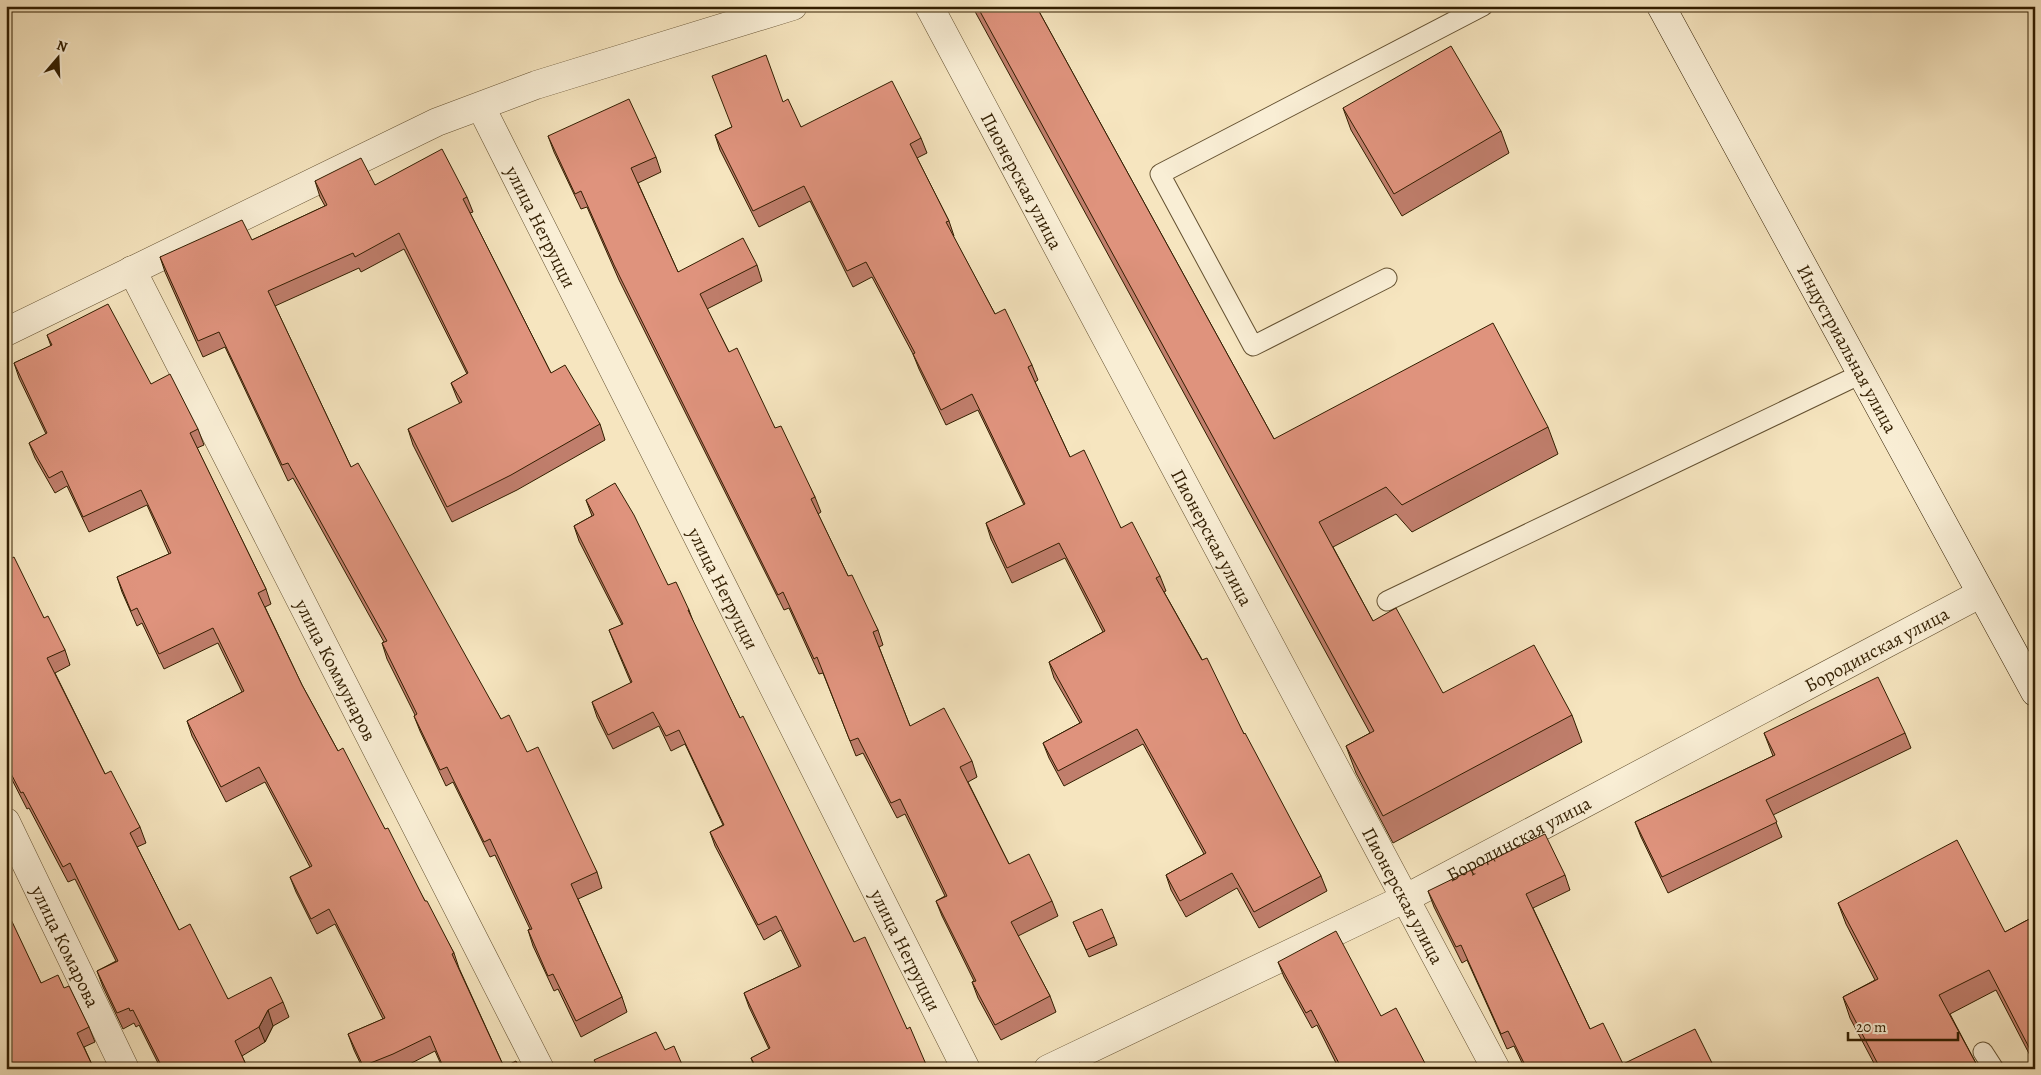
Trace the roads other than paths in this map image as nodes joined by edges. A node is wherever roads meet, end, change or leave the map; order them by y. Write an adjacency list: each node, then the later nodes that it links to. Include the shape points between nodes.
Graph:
1 (793, 6): 5 (street, via 536,86)
2 (929, 6): 14 (street, Пионерская улица)
3 (1483, 6): 7 (lane, via 1160,174 1253,346)
4 (1661, 6): 9 (street, Индустриальная улица)
5 (481, 107): 6 (street, via 437,122); 18 (street, улица Негруцци)
6 (132, 270): 8 (street); 17 (street, улица Коммунаров)
7 (1387, 278)
8 (6, 332)
9 (1861, 374): 10 (street, Индустриальная улица); 11 (lane)
10 (1980, 594): 12 (street, Индустриальная улица); 14 (street, Бородинская улица)
11 (1387, 601)
12 (2035, 692)
13 (6, 822): 16 (street, улица Комарова)
14 (1406, 898): 19 (street, Бородинская улица); 20 (street, Пионерская улица)
15 (1983, 1052): 21 (lane)
16 (125, 1069)
17 (540, 1069)
18 (966, 1069)
19 (1048, 1069)
20 (1496, 1069)
21 (1994, 1069)

